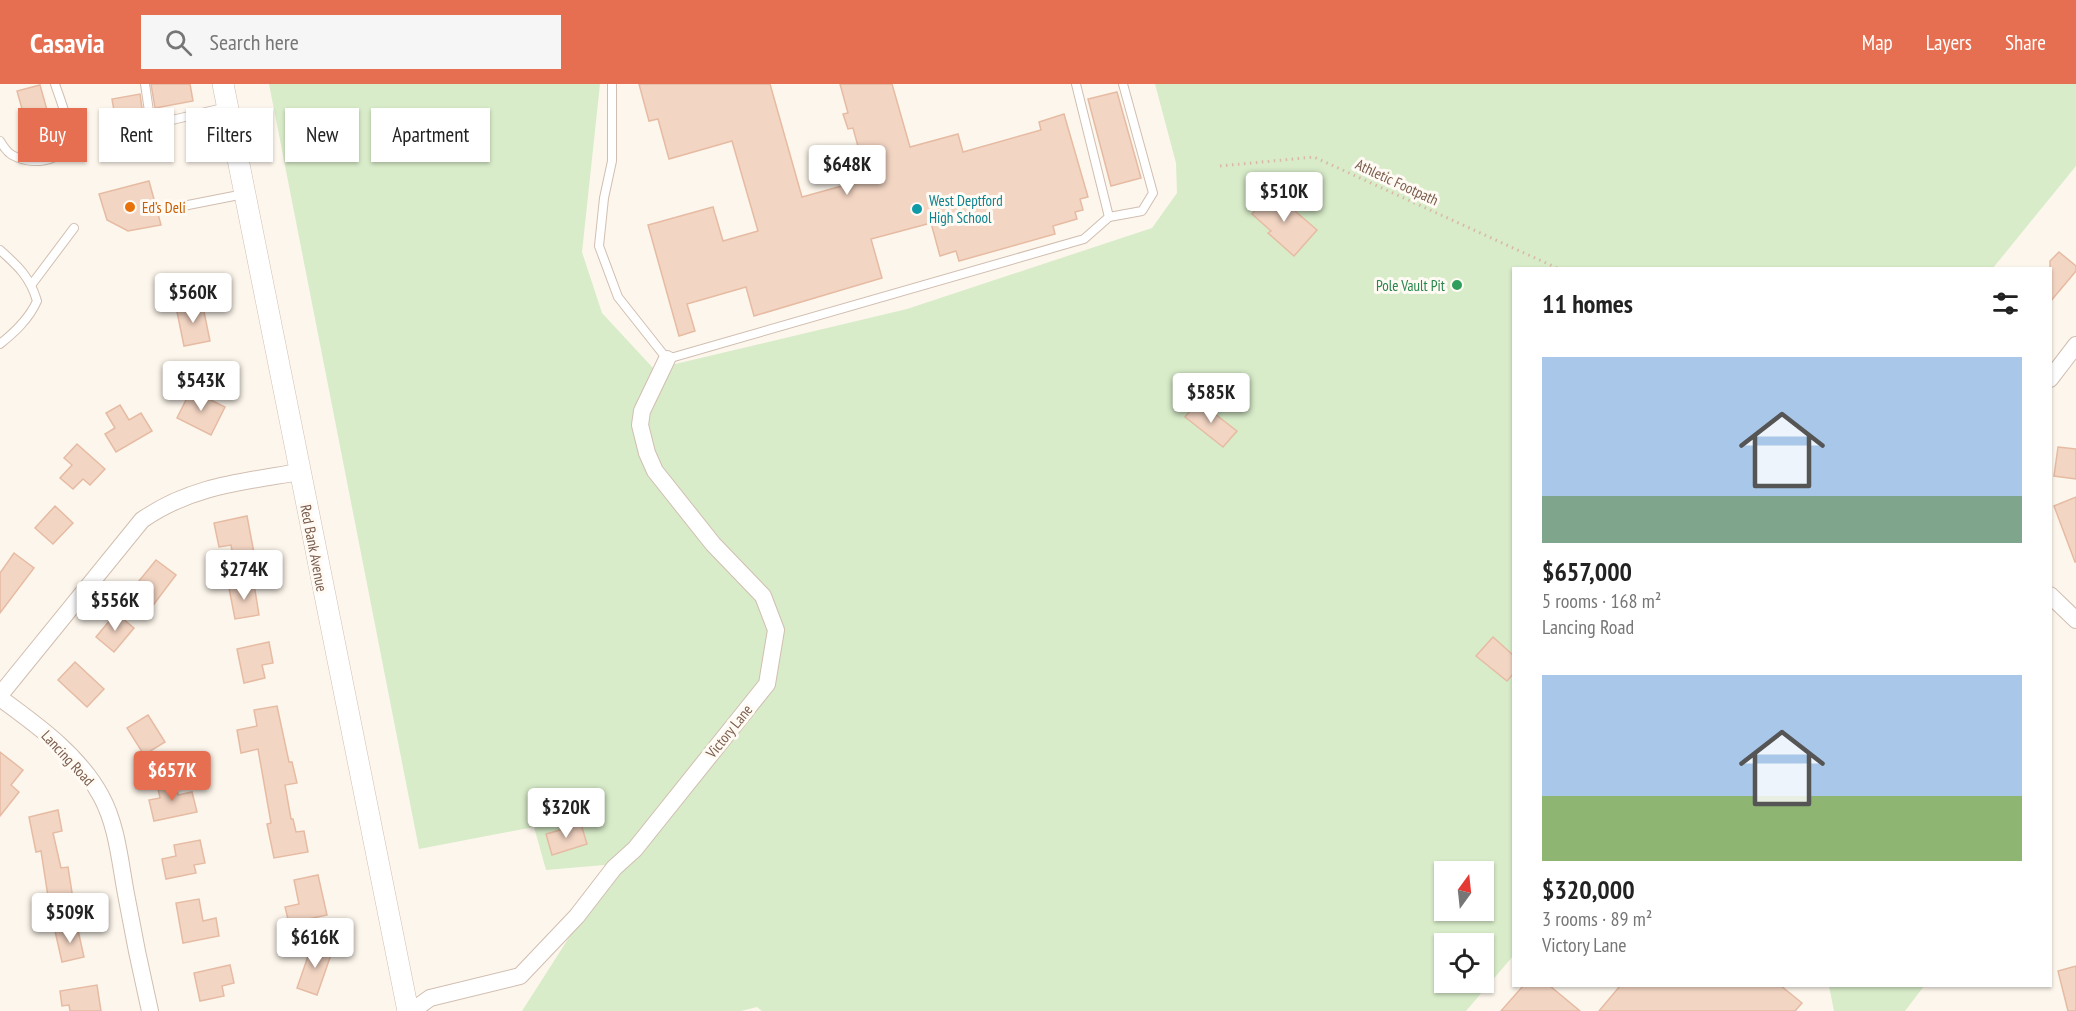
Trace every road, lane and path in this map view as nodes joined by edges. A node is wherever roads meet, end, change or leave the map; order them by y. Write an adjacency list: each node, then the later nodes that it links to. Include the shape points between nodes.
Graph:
1 (55, 84): 8 (lane, via 68,132 61,153 40,162 27,161 9,154)
2 (145, 84): 7 (lane, via 151,125)
3 (223, 84): 7 (street, Red Bank Avenue)
4 (612, 84): 19 (lane, via 612,161 599,246 618,297)
5 (1076, 84): 12 (lane)
6 (1124, 84): 12 (lane, via 1153,193 1142,211)
7 (227, 106): 10 (street, Red Bank Avenue)
8 (0, 141)
9 (1220, 166): 15 (path, Athletic Footpath, via 1314,157)
10 (245, 194): 11 (lane); 21 (street, Red Bank Avenue)
11 (183, 206)
12 (1109, 217): 19 (lane, via 1084,238)
13 (74, 228): 16 (lane)
14 (0, 250): 16 (lane)
15 (1555, 267)
16 (32, 284): 17 (lane, via 37,301 33,310)
17 (0, 344)
18 (2076, 345): 20 (street)
19 (667, 359): 26 (street, Victory Lane, via 642,411 640,425 647,453 655,471 713,544 764,596 776,630 766,684 634,849 526,971 513,978 430,998)
20 (2052, 376)
21 (299, 472): 24 (street, via 206,489 161,507 142,520); 26 (street, Red Bank Avenue)
22 (2052, 597): 23 (street)
23 (2076, 620)
24 (0, 697): 25 (street, Lancing Road, via 65,751 101,796 118,852)
25 (150, 1011)
26 (410, 1011)

